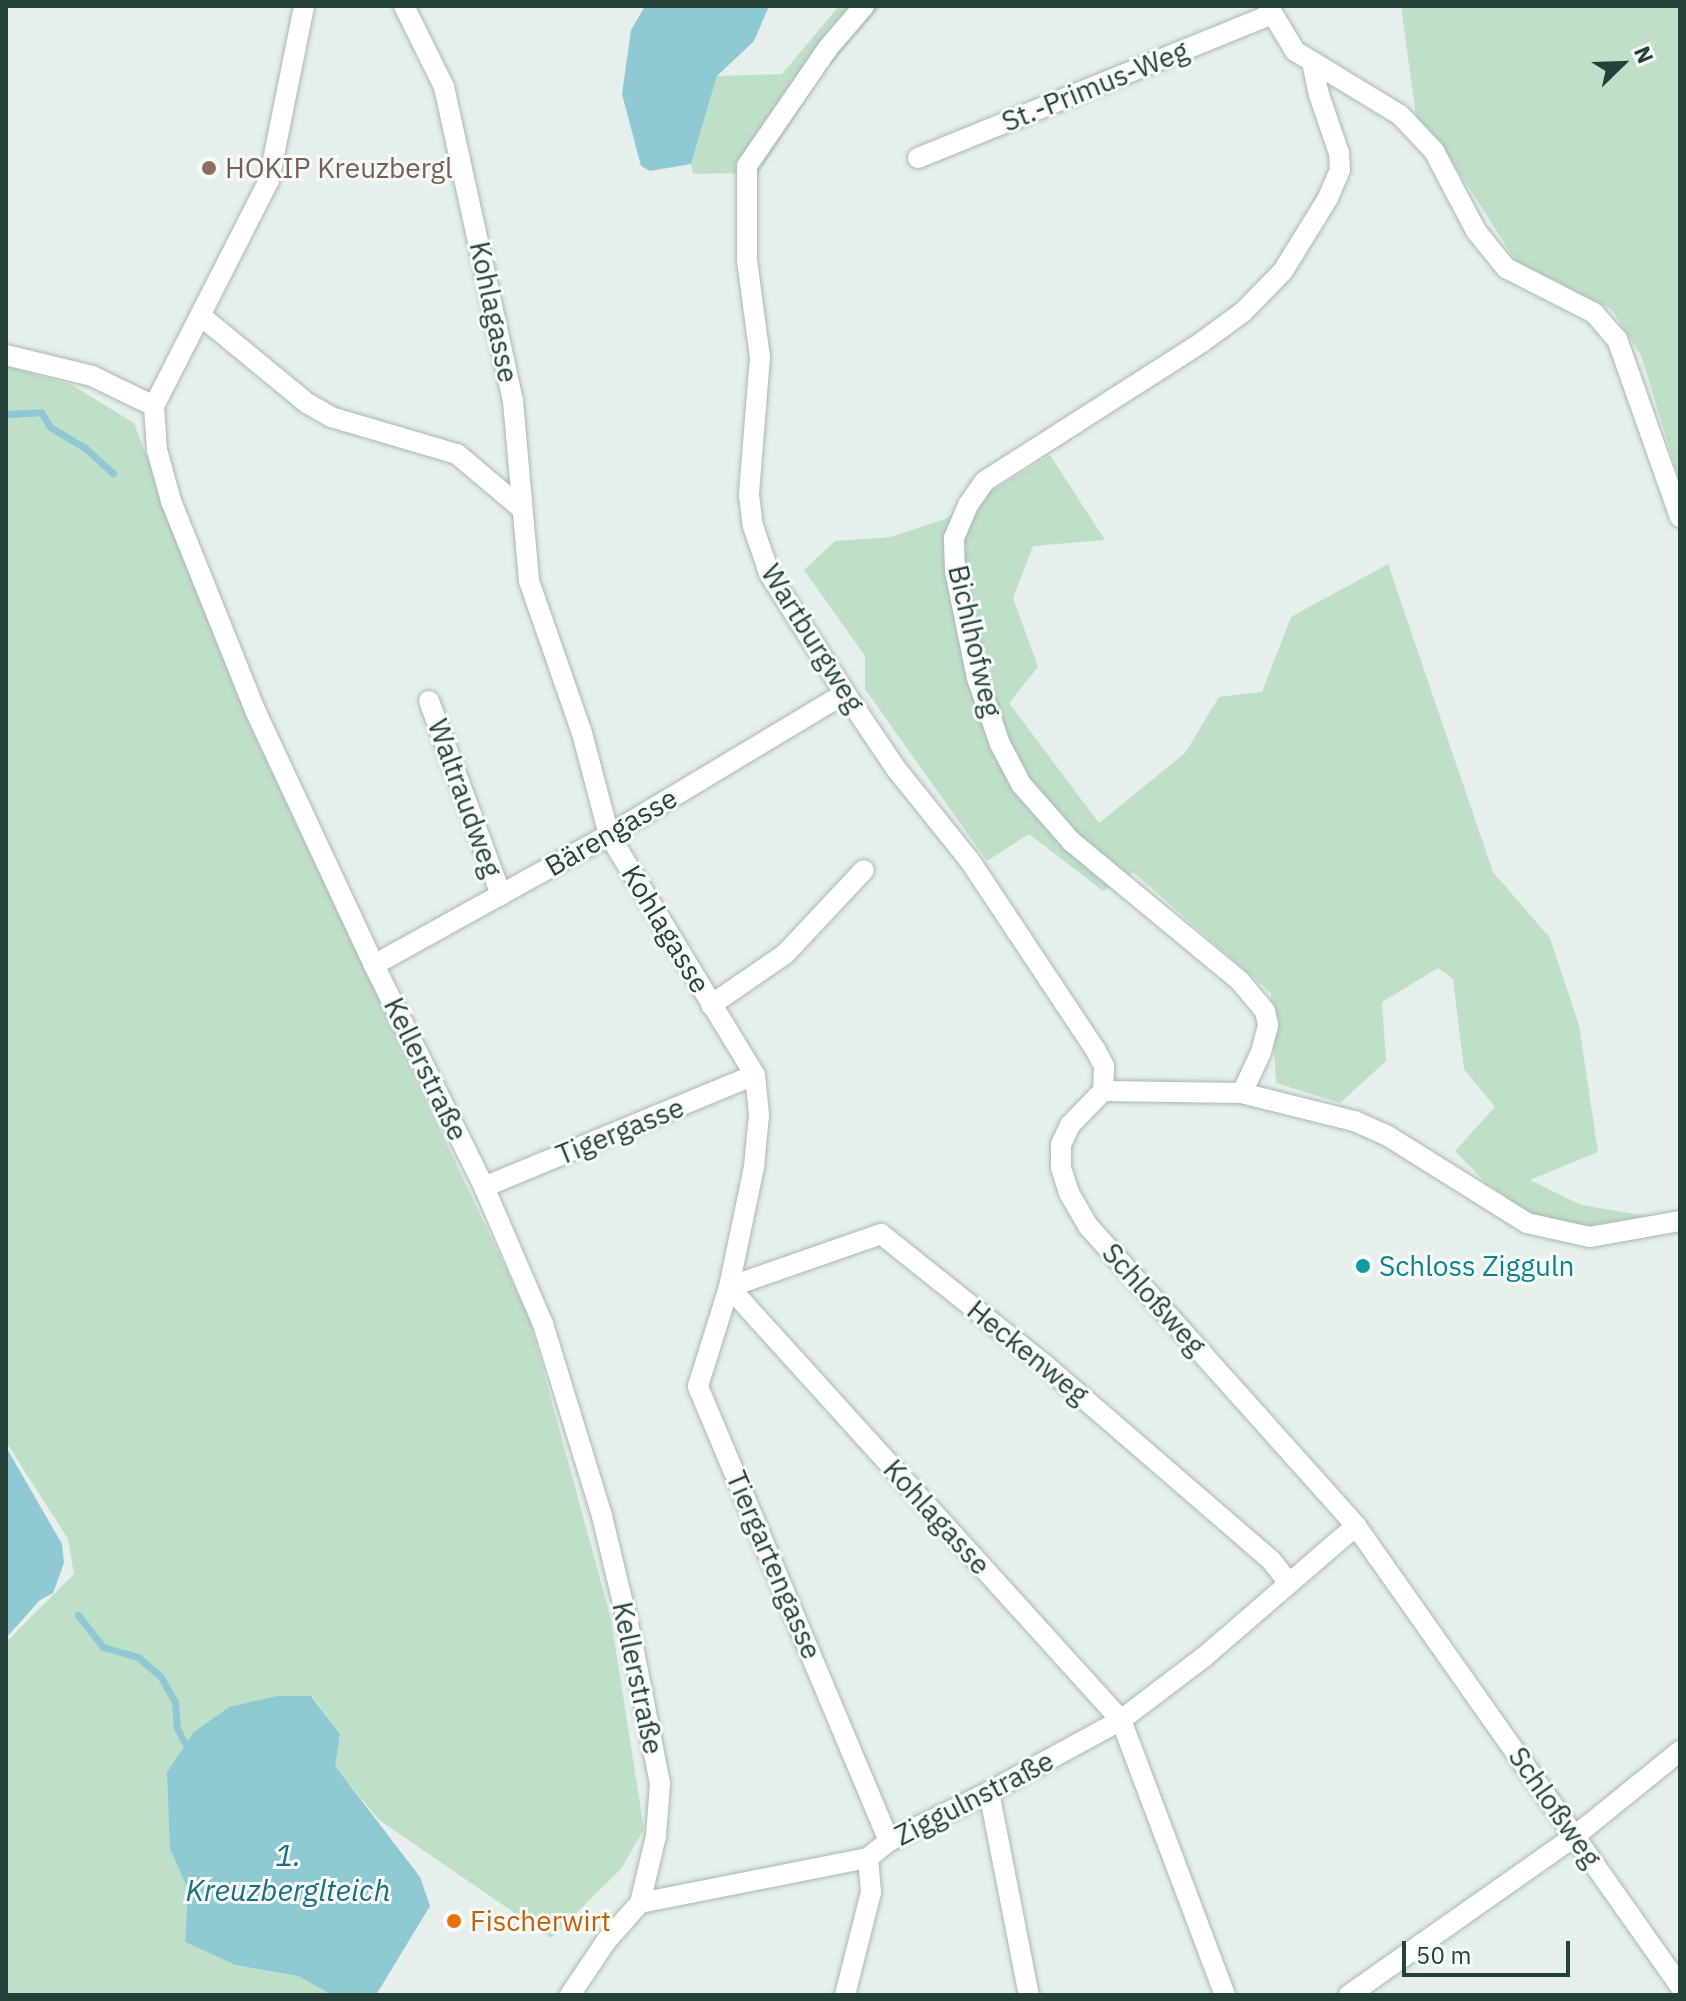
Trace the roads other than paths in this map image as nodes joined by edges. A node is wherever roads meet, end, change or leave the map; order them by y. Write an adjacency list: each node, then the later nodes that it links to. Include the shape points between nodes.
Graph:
1 (304, 6): 7 (street, via 269,180)
2 (404, 6): 10 (street, Kohlagasse, via 444,87 502,340 513,401)
3 (864, 6): 12 (street, Wartburgweg, via 828,48 747,166 747,260 760,357 749,495 753,526 769,573)
4 (1270, 10): 5 (street, via 1295,51); 6 (street, St.-Primus-Weg)
5 (1312, 62): 11 (street, via 1400,115 1434,151 1476,231 1506,268 1594,313 1617,339); 21 (street, Bichlhofweg, via 1340,170 1283,271 1243,312 1202,342 985,481 954,538 955,571 977,678 1000,744 1021,784 1071,841 1240,981 1265,1011 1268,1025 1261,1052)
6 (918, 158)
7 (201, 316): 9 (street); 10 (street, via 307,403 331,417 457,454)
8 (6, 355): 9 (street, via 92,376)
9 (154, 406): 17 (street, Kellerstraße, via 157,450 171,501 255,710)
10 (521, 508): 14 (street, Kohlagasse, via 534,600 582,733)
11 (1680, 517)
12 (845, 693): 14 (street, Bärengasse); 20 (street, Wartburgweg, via 897,770 970,861 1095,1049 1104,1066)
13 (429, 701): 16 (street, Waltraudweg)
14 (609, 835): 16 (street, Bärengasse); 18 (street, Kohlagasse)
15 (864, 870): 18 (street, via 785,954)
16 (501, 895): 17 (street, Bärengasse)
17 (374, 965): 22 (street, Kellerstraße)
18 (711, 1005): 19 (street, Kohlagasse)
19 (755, 1075): 22 (street, Tigergasse); 24 (street, Kohlagasse, via 759,1115 754,1167)
20 (1103, 1091): 21 (street); 25 (street, Schloßweg, via 1070,1125 1061,1144 1069,1193 1089,1227)
21 (1242, 1093): 23 (street, via 1354,1121 1388,1136 1527,1223 1590,1237)
22 (484, 1187): 33 (street, Kellerstraße, via 543,1324 602,1516 632,1641 660,1784 656,1836)
23 (1680, 1221)
24 (729, 1287): 26 (street, Heckenweg, via 881,1234 1057,1375 1271,1560); 27 (street, Kohlagasse); 31 (street, Tiergartengasse, via 698,1386)
25 (1356, 1526): 26 (street, Ziggulnstraße); 30 (street, Schloßweg)
26 (1289, 1583): 27 (street, Ziggulnstraße)
27 (1121, 1720): 29 (street, Ziggulnstraße); 38 (street)
28 (1680, 1751): 30 (street)
29 (989, 1792): 31 (street, Ziggulnstraße); 37 (street)
30 (1575, 1836): 34 (street, Schloßweg); 39 (street)
31 (889, 1841): 32 (street, Ziggulnstraße)
32 (868, 1858): 33 (street, Ziggulnstraße); 36 (street, via 871,1892)
33 (640, 1903): 35 (street)
34 (1680, 1986)
35 (570, 1995)
36 (845, 1995)
37 (1029, 1995)
38 (1225, 1995)
39 (1349, 1995)

